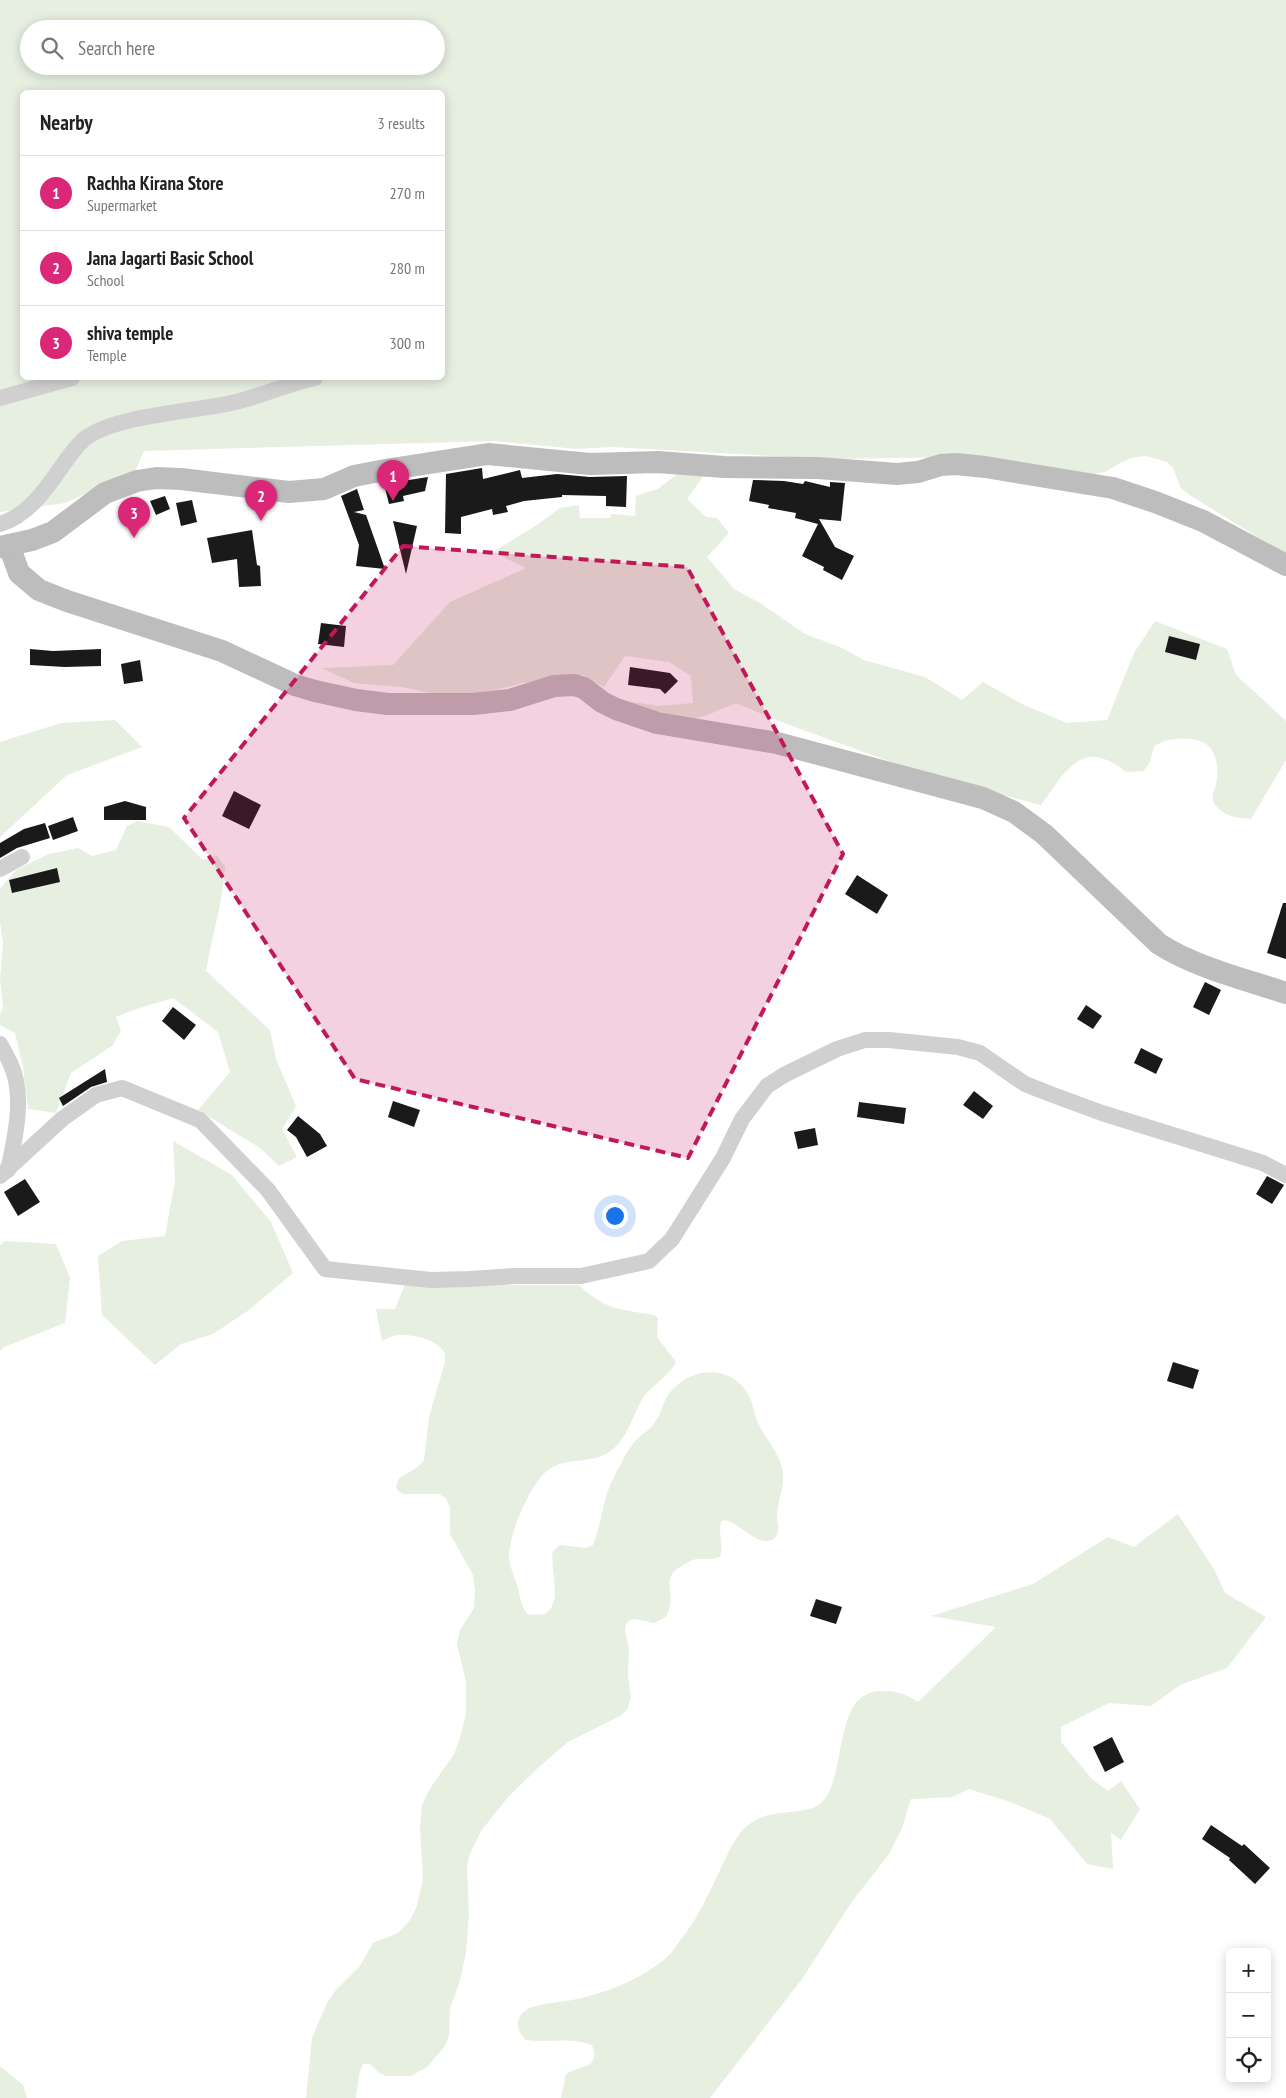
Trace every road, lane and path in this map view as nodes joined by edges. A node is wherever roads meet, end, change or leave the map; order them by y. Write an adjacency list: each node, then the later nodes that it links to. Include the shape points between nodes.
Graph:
1 (65, 380): 3 (street)
2 (308, 380): 4 (street, via 233,403 128,422 96,432 77,446 33,503 19,515)
3 (0, 398)
4 (0, 524)
5 (4, 546): 6 (street, via 52,532 105,493 137,481 182,479 289,492 324,489 354,476 488,454 590,464 658,462 897,474 941,465 985,467 1113,488 1203,521); 9 (street, via 19,572 39,590 222,650 295,685 315,691 388,704 473,704 510,700 554,686 574,685 616,709 657,723 777,743 984,798 1014,812 1044,834 1159,944 1180,956)
6 (1286, 565)
7 (22, 857): 8 (street)
8 (0, 870)
9 (1286, 993)
10 (0, 1044): 11 (street, via 12,1066 17,1096 16,1134)
11 (4, 1173): 12 (street, via 62,1119 96,1095 122,1088 200,1120 268,1190 325,1269 431,1280 594,1274 649,1260 672,1239 723,1158 742,1119 767,1086 784,1074 837,1049 865,1040 889,1040 980,1052 1025,1084 1102,1113 1263,1163)
12 (1286, 1175)

